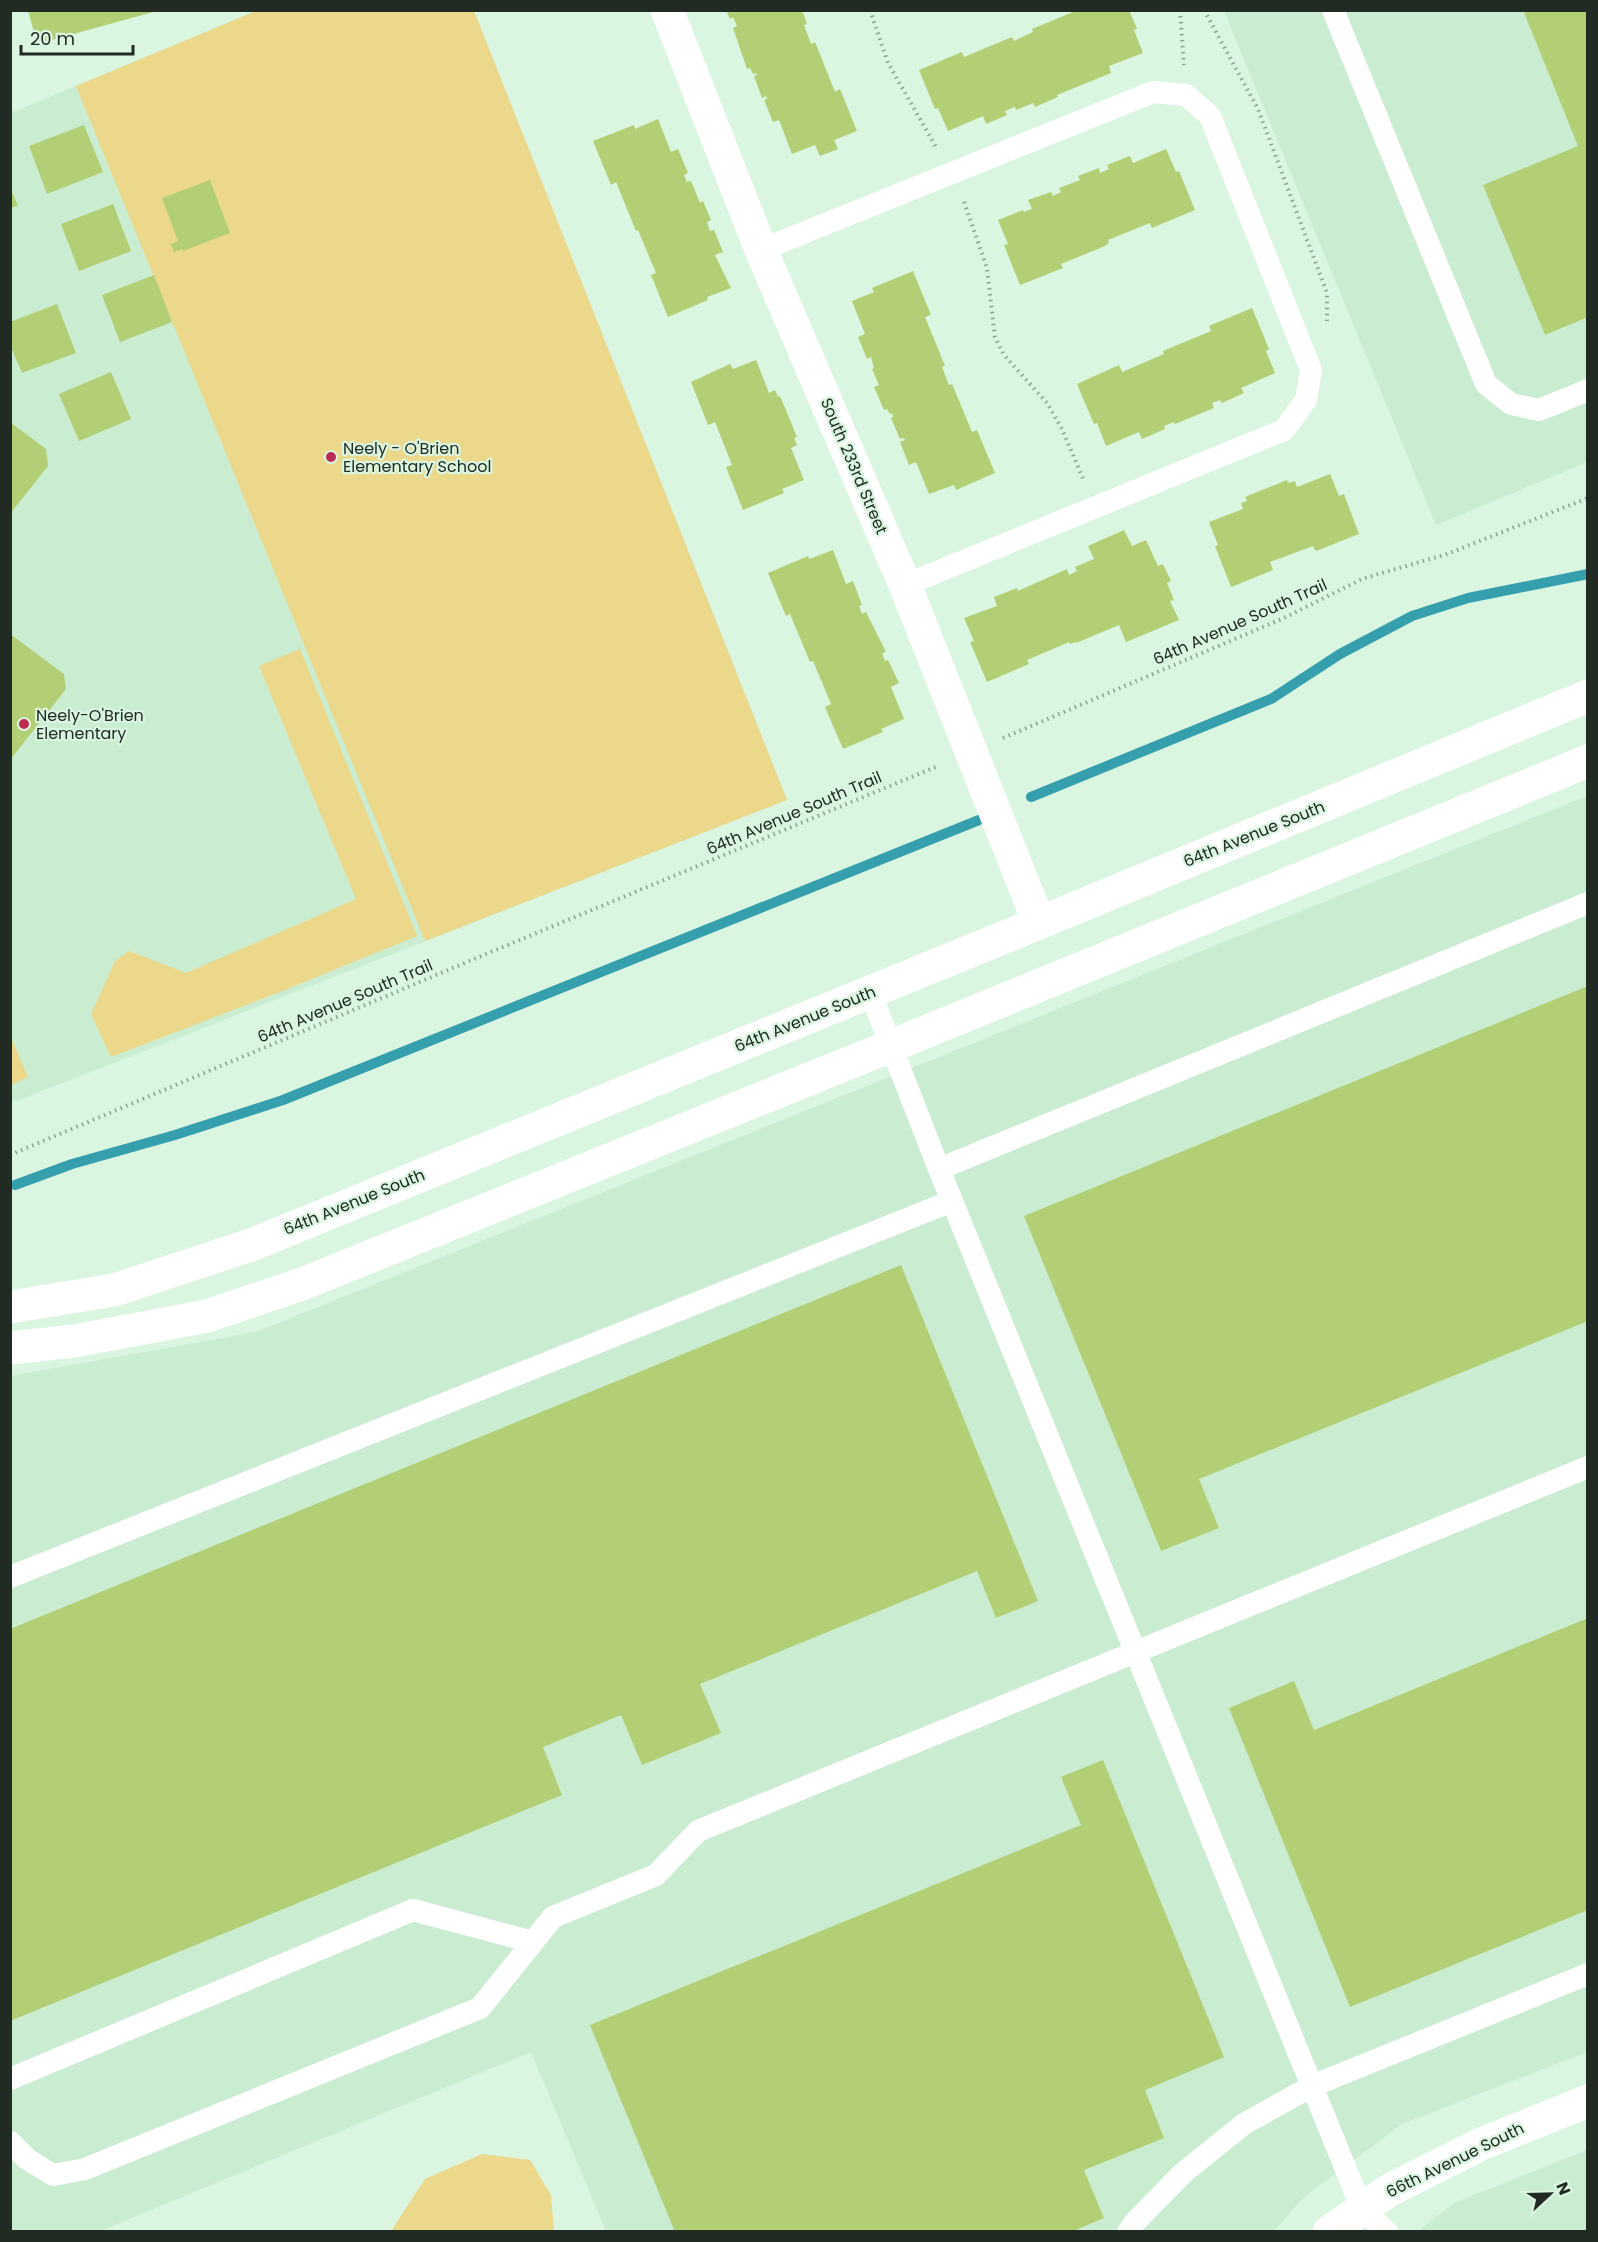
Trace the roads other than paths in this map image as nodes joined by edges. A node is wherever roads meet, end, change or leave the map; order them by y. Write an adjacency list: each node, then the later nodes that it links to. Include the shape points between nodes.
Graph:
1 (667, 10): 3 (street, South 233rd Street)
2 (1333, 10): 4 (lane, via 1486,384 1511,404 1539,410)
3 (760, 250): 5 (street, South 233rd Street); 5 (lane, via 1153,92 1186,95 1210,116 1311,369 1306,400 1284,430)
4 (1587, 390)
5 (905, 585): 9 (street, South 233rd Street)
6 (1587, 696): 9 (street, 64th Avenue South)
7 (1587, 761): 11 (street)
8 (1587, 903): 12 (lane)
9 (1039, 923): 10 (street, 64th Avenue South)
10 (870, 992): 11 (lane); 14 (street, 64th Avenue South, via 251,1245 114,1290)
11 (891, 1046): 12 (lane); 15 (street, via 302,1284 207,1316 74,1341)
12 (939, 1169): 13 (lane)
13 (952, 1201): 17 (lane); 18 (lane)
14 (10, 1307)
15 (10, 1348)
16 (1587, 1467): 18 (lane)
17 (10, 1577)
18 (1136, 1652): 19 (lane, via 698,1831 656,1875 553,1917); 22 (lane)
19 (533, 1942): 21 (lane, via 413,1910); 24 (lane, via 480,2008 85,2169 53,2175 27,2159)
20 (1587, 1974): 22 (lane)
21 (10, 2079)
22 (1312, 2086): 25 (lane); 26 (lane, via 1244,2124 1183,2173)
23 (1587, 2101): 25 (street, 66th Avenue South, via 1480,2144 1388,2191)
24 (10, 2142)
25 (1362, 2209): 27 (street, 66th Avenue South); 28 (lane)
26 (1128, 2232)
27 (1329, 2232)
28 (1387, 2232)

